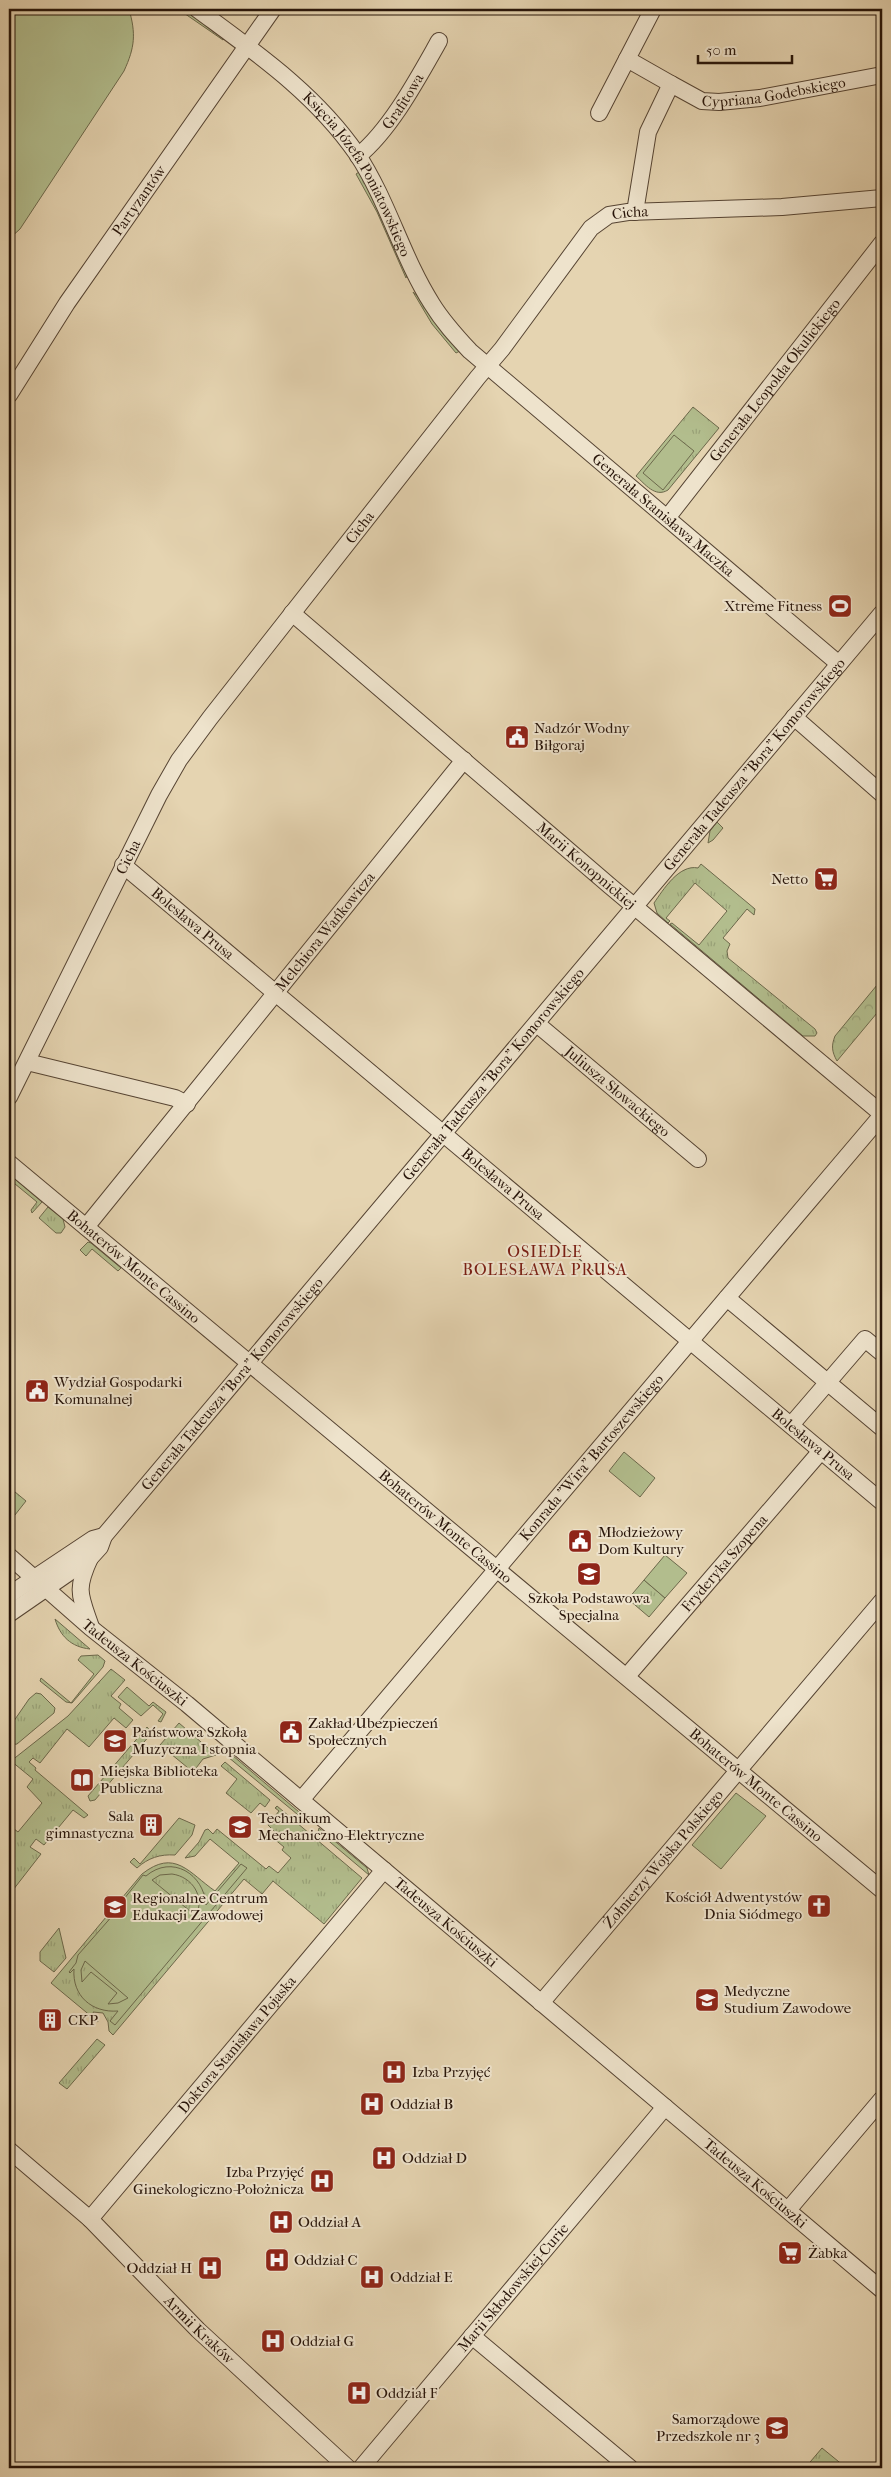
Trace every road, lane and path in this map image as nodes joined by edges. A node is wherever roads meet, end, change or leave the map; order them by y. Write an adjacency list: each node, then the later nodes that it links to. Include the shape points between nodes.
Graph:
1 (197, 9): 5 (street, Księcia Józefa Poniatowskiego)
2 (274, 9): 5 (street, Partyzantów)
3 (653, 9): 6 (street)
4 (439, 41): 10 (street, Grafitowa, via 381,132)
5 (248, 47): 10 (street, Księcia Józefa Poniatowskiego, via 314,103); 15 (street, Partyzantów, via 66,303)
6 (627, 59): 8 (street, Cypriana Godebskiego); 9 (street)
7 (882, 75): 8 (street, Cypriana Godebskiego, via 760,98 719,102 702,101)
8 (671, 84): 12 (street, via 648,132)
9 (599, 113)
10 (358, 156): 14 (street, Księcia Józefa Poniatowskiego, via 383,199 432,304 454,334)
11 (882, 198): 12 (street, Cicha, via 782,207)
12 (635, 212): 14 (street, Cicha, via 609,216 591,228 506,345)
13 (882, 244): 16 (street, Generała Leopolda Okulickiego)
14 (487, 366): 16 (street, Generała Stanisława Maczka); 17 (street, Cicha)
15 (9, 396)
16 (666, 518): 19 (street, Generała Stanisława Maczka)
17 (292, 613): 21 (street, Marii Konopnickiej); 23 (street, Cicha, via 183,755)
18 (882, 613): 19 (street, Generała Tadeusza "Bora" Komorowskiego)
19 (840, 664): 20 (street, Generała Tadeusza "Bora" Komorowskiego)
20 (794, 717): 22 (street); 24 (street, Generała Tadeusza "Bora" Komorowskiego)
21 (464, 760): 24 (street, Marii Konopnickiej); 25 (street, Melchiora Wańkowicza)
22 (882, 794)
23 (124, 865): 25 (street, Bolesława Prusa); 27 (street, Cicha)
24 (635, 906): 26 (street, Generała Tadeusza "Bora" Komorowskiego); 30 (street, Marii Konopnickiej)
25 (277, 994): 29 (street, Melchiora Wańkowicza); 31 (street, Bolesława Prusa)
26 (536, 1024): 31 (street, Generała Tadeusza "Bora" Komorowskiego); 32 (street, Juliusza Słowackiego)
27 (27, 1062): 28 (street, Cicha); 29 (street, via 92,1076)
28 (9, 1097)
29 (187, 1104): 34 (street, Melchiora Wańkowicza)
30 (882, 1114): 35 (street, Konrada "Wira" Bartoszewskiego)
31 (444, 1133): 36 (street, Bolesława Prusa); 38 (street, Generała Tadeusza "Bora" Komorowskiego)
32 (698, 1159)
33 (9, 1163): 34 (street, Bohaterów Monte Cassino)
34 (86, 1227): 38 (street, Bohaterów Monte Cassino)
35 (727, 1298): 36 (street, Konrada "Wira" Bartoszewskiego); 39 (street)
36 (691, 1340): 41 (street, Bolesława Prusa); 49 (street, Konrada "Wira" Bartoszewskiego)
37 (882, 1353): 39 (street, via 865,1339)
38 (251, 1364): 46 (street, Generała Tadeusza "Bora" Komorowskiego); 49 (street, Bohaterów Monte Cassino)
39 (828, 1382): 40 (street); 43 (street)
40 (806, 1408): 41 (street); 42 (street)
41 (774, 1410): 42 (street, Bolesława Prusa)
42 (791, 1425): 44 (street, Bolesława Prusa)
43 (882, 1428)
44 (821, 1451): 45 (street, Bolesława Prusa); 55 (street, Fryderyka Szopena)
45 (882, 1502)
46 (104, 1536): 48 (street, Generała Tadeusza "Bora" Komorowskiego, via 100,1547); 50 (street, Generała Tadeusza "Bora" Komorowskiego, via 94,1539)
47 (9, 1556): 50 (street, Tadeusza Kościuszki)
48 (90, 1558): 50 (street, Generała Tadeusza "Bora" Komorowskiego); 54 (street, via 79,1590)
49 (496, 1568): 55 (street, Bohaterów Monte Cassino); 57 (street, Konrada "Wira" Bartoszewskiego)
50 (40, 1583): 51 (street); 53 (street); 54 (street, Tadeusza Kościuszki)
51 (9, 1595)
52 (882, 1600): 56 (street, Żołnierzy Wojska Polskiego)
53 (9, 1614)
54 (91, 1628): 57 (street, Tadeusza Kościuszki)
55 (626, 1676): 56 (street, Bohaterów Monte Cassino)
56 (739, 1770): 59 (street, Bohaterów Monte Cassino); 60 (street, Żołnierzy Wojska Polskiego)
57 (301, 1800): 58 (street, Tadeusza Kościuszki)
58 (384, 1870): 60 (street, Tadeusza Kościuszki); 65 (street, Doktora Stanisława Pojaska)
59 (882, 1890)
60 (541, 2003): 62 (street, Tadeusza Kościuszki)
61 (882, 2099): 64 (street)
62 (665, 2107): 64 (street, Tadeusza Kościuszki); 67 (street, Marii Skłodowskiej-Curie)
63 (9, 2150): 65 (street, Armii Kraków)
64 (788, 2210): 66 (street, Tadeusza Kościuszki)
65 (90, 2219): 68 (street, Armii Kraków, via 198,2330)
66 (882, 2290)
67 (472, 2336): 69 (street, Marii Skłodowskiej-Curie); 70 (street)
68 (348, 2468)
69 (361, 2468)
70 (630, 2468)

